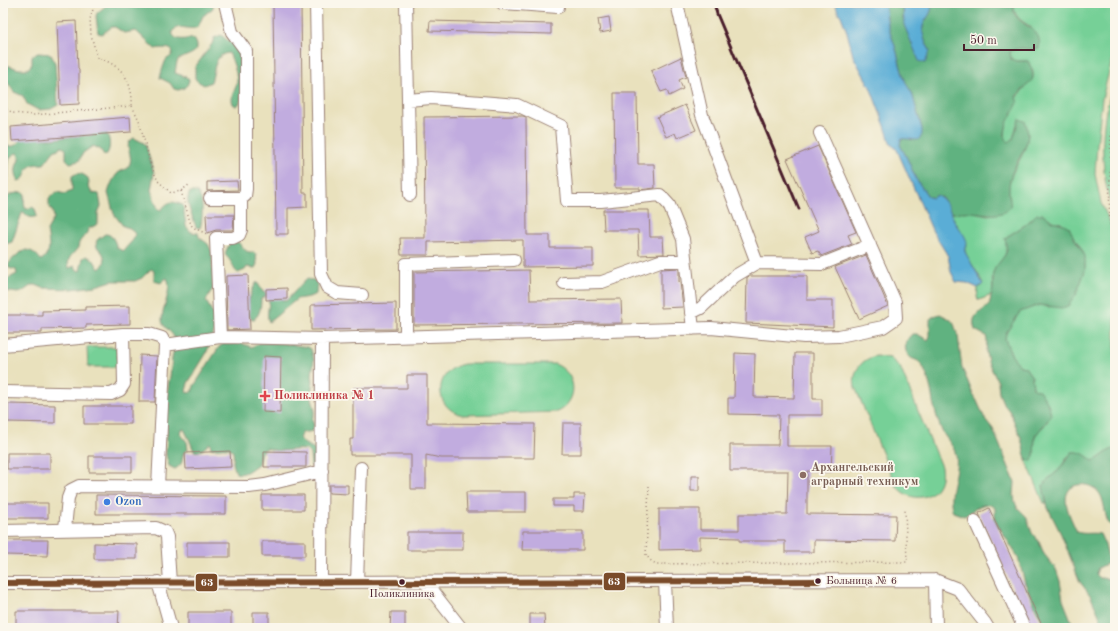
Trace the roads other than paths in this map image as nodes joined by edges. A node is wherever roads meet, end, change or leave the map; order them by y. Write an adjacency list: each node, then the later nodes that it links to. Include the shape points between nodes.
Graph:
1 (224, 3): 11 (street, via 232,32 246,51 246,190 245,196)
2 (316, 3): 17 (street, via 321,274 327,287 337,292)
3 (406, 3): 7 (street)
4 (502, 3): 6 (street)
5 (677, 3): 15 (street, via 702,115)
6 (558, 7)
7 (408, 100): 9 (street); 14 (street, via 431,98 517,105 561,126 567,201 601,201 660,195 669,206 683,240)
8 (820, 132): 12 (street)
9 (410, 195)
10 (210, 198): 11 (street)
11 (241, 198): 21 (street, via 239,235 233,238 216,238)
12 (870, 245): 15 (street, via 822,264); 19 (street, via 895,302 896,318 883,327 839,336 804,337 711,328)
13 (514, 260): 22 (street, via 406,264)
14 (686, 261): 16 (street, via 660,261 602,282); 18 (street)
15 (757, 262): 18 (street, via 735,276 701,308)
16 (564, 283)
17 (362, 295)
18 (691, 313): 19 (street)
19 (693, 329): 22 (street)
20 (123, 334): 24 (street, via 148,334 162,338); 25 (street); 26 (street, via 124,384 120,390 111,394)
21 (220, 337): 23 (street); 24 (street)
22 (406, 337): 23 (street)
23 (322, 339): 28 (street)
24 (165, 344): 29 (street)
25 (3, 345)
26 (3, 392)
27 (361, 468): 37 (street)
28 (322, 471): 29 (street, via 249,487); 36 (street)
29 (158, 486): 31 (street, via 79,486 71,490 68,498)
30 (975, 521): 45 (street)
31 (65, 529): 32 (street); 35 (street, via 156,528 165,532 167,537)
32 (3, 531)
33 (935, 580): 34 (street); 43 (street); 44 (street, via 958,590)
34 (665, 581): 38 (street); 42 (street)
35 (164, 582): 36 (street); 39 (street); 40 (street)
36 (321, 582): 37 (street)
37 (357, 582): 38 (street)
38 (425, 582): 41 (street)
39 (3, 583)
40 (172, 628)
41 (461, 628)
42 (667, 628)
43 (936, 628)
44 (988, 628)
45 (1024, 628)

